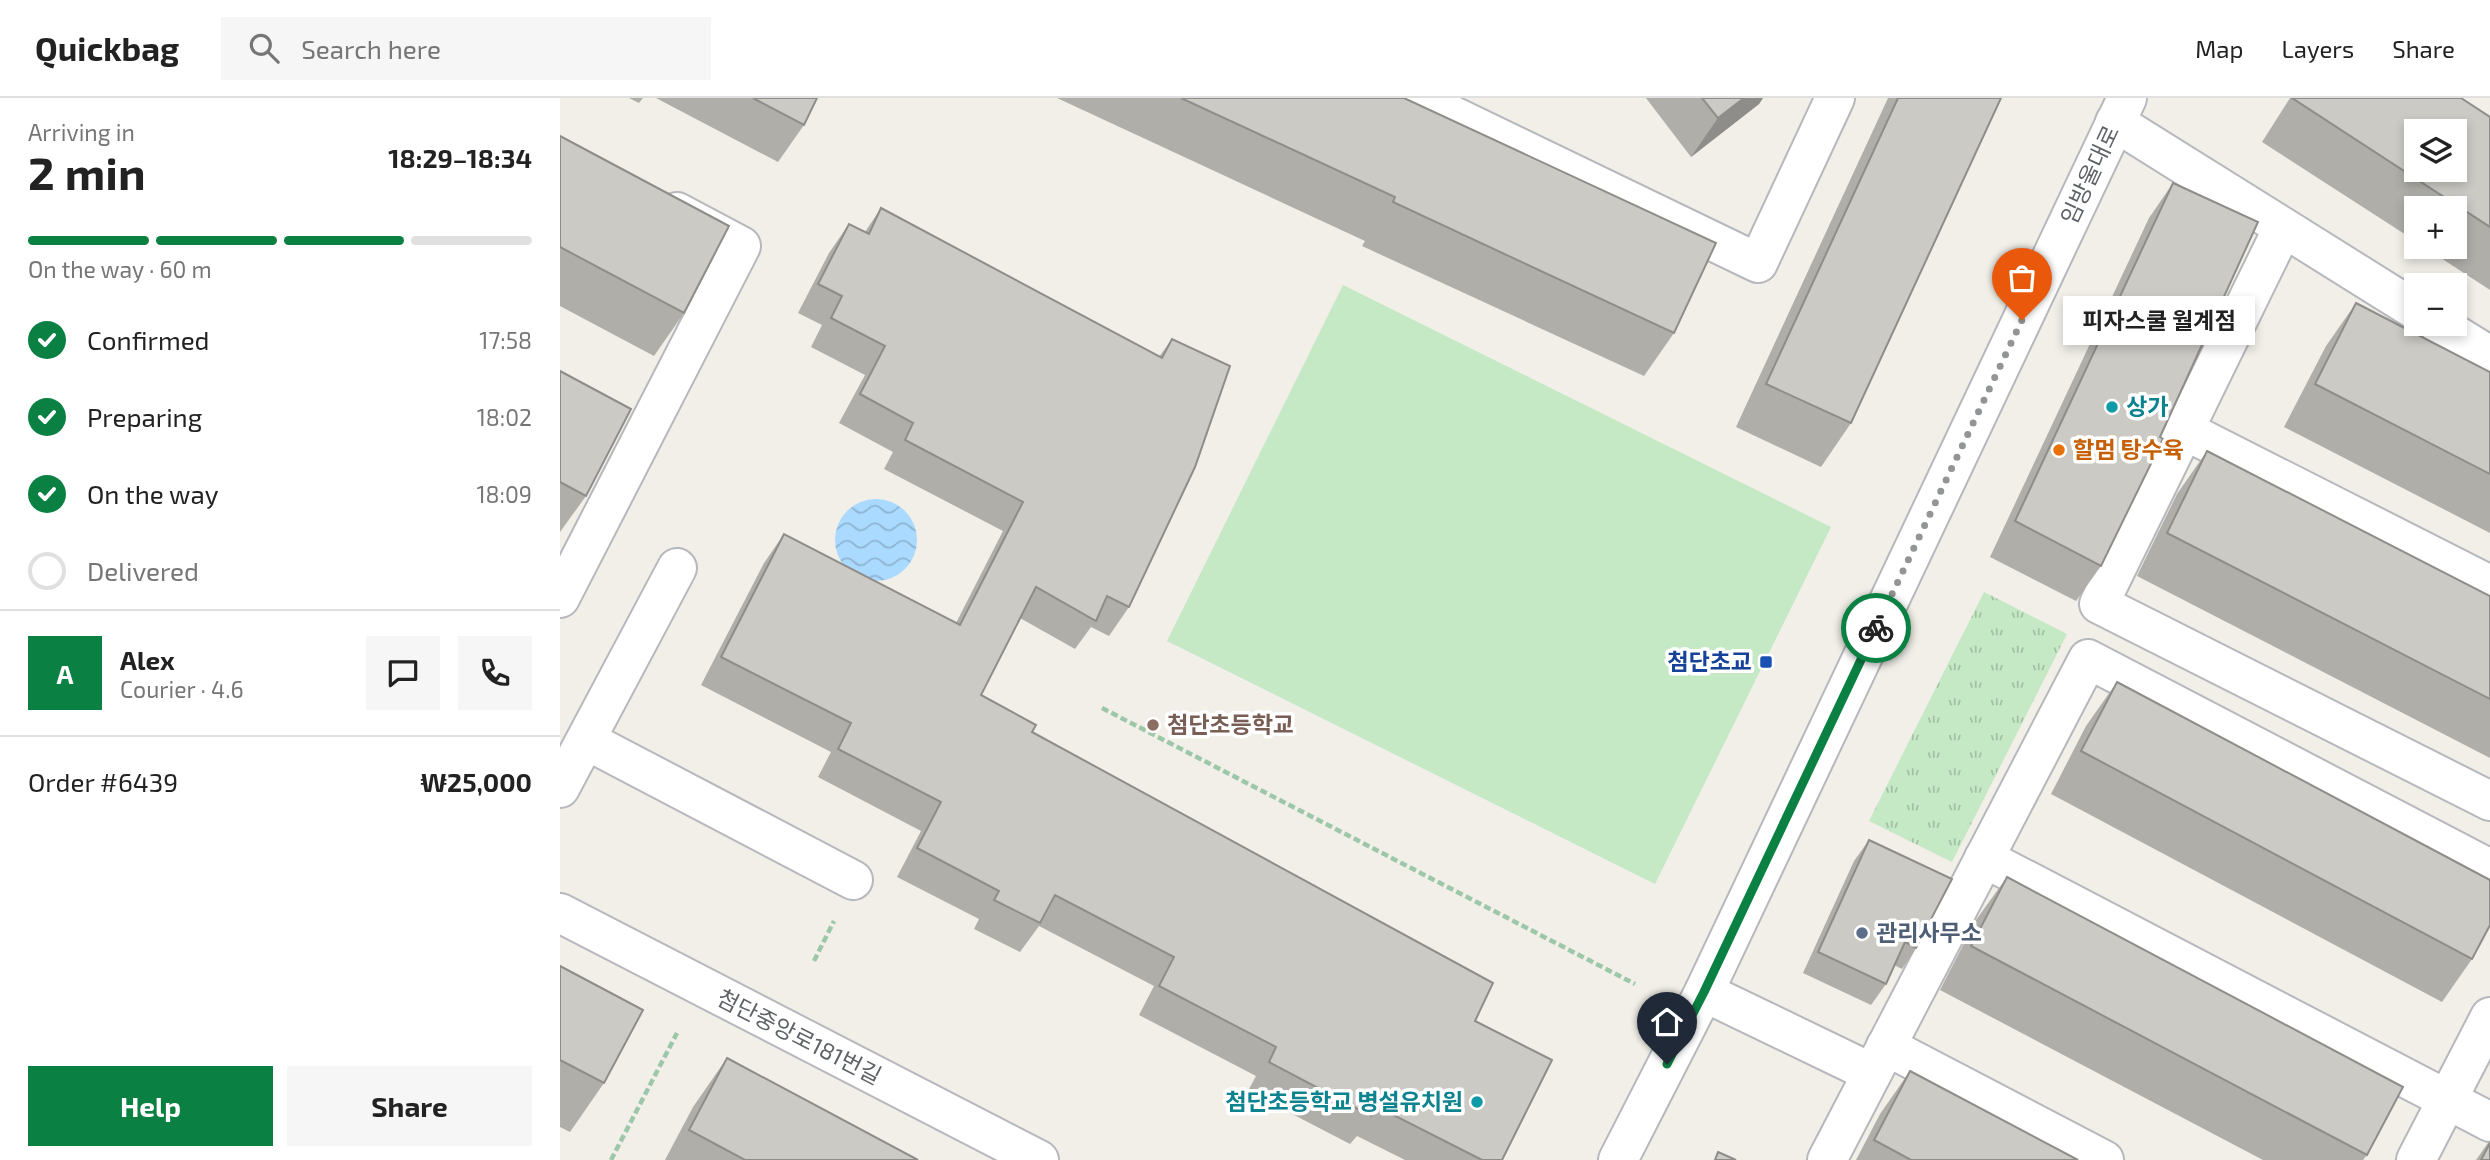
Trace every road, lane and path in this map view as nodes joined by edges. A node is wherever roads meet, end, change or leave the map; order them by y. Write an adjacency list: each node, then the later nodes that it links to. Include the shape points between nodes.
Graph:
1 (1416, 98): 2 (street, via 1758,263)
2 (1835, 98)
3 (2120, 105): 5 (street); 24 (street, 임방울대로)
4 (644, 195): 10 (street, via 741,246)
5 (2283, 228): 6 (street); 11 (street)
6 (2404, 303)
7 (2458, 336): 8 (street)
8 (2490, 356)
9 (616, 406): 10 (street)
10 (649, 424): 14 (street)
11 (2184, 430): 13 (street); 18 (street, via 2099,604)
12 (677, 568): 16 (street)
13 (2490, 585)
14 (560, 598)
15 (1102, 708): 23 (path)
16 (586, 740): 17 (street); 21 (street)
17 (560, 788)
18 (2490, 801)
19 (1984, 858): 20 (street, via 2088,659); 27 (street); 28 (street)
20 (2490, 869)
21 (853, 880)
22 (560, 913): 31 (street, 첨단중앙로181번길)
23 (1635, 984)
24 (1704, 992): 27 (street); 32 (street, 임방울대로)
25 (2490, 1017): 28 (street)
26 (677, 1033): 30 (path)
27 (1879, 1060): 33 (street); 34 (street)
28 (2448, 1100): 29 (street); 35 (street)
29 (2490, 1122)
30 (611, 1160)
31 (1039, 1160)
32 (1618, 1160)
33 (1827, 1160)
34 (2104, 1160)
35 (2416, 1160)

